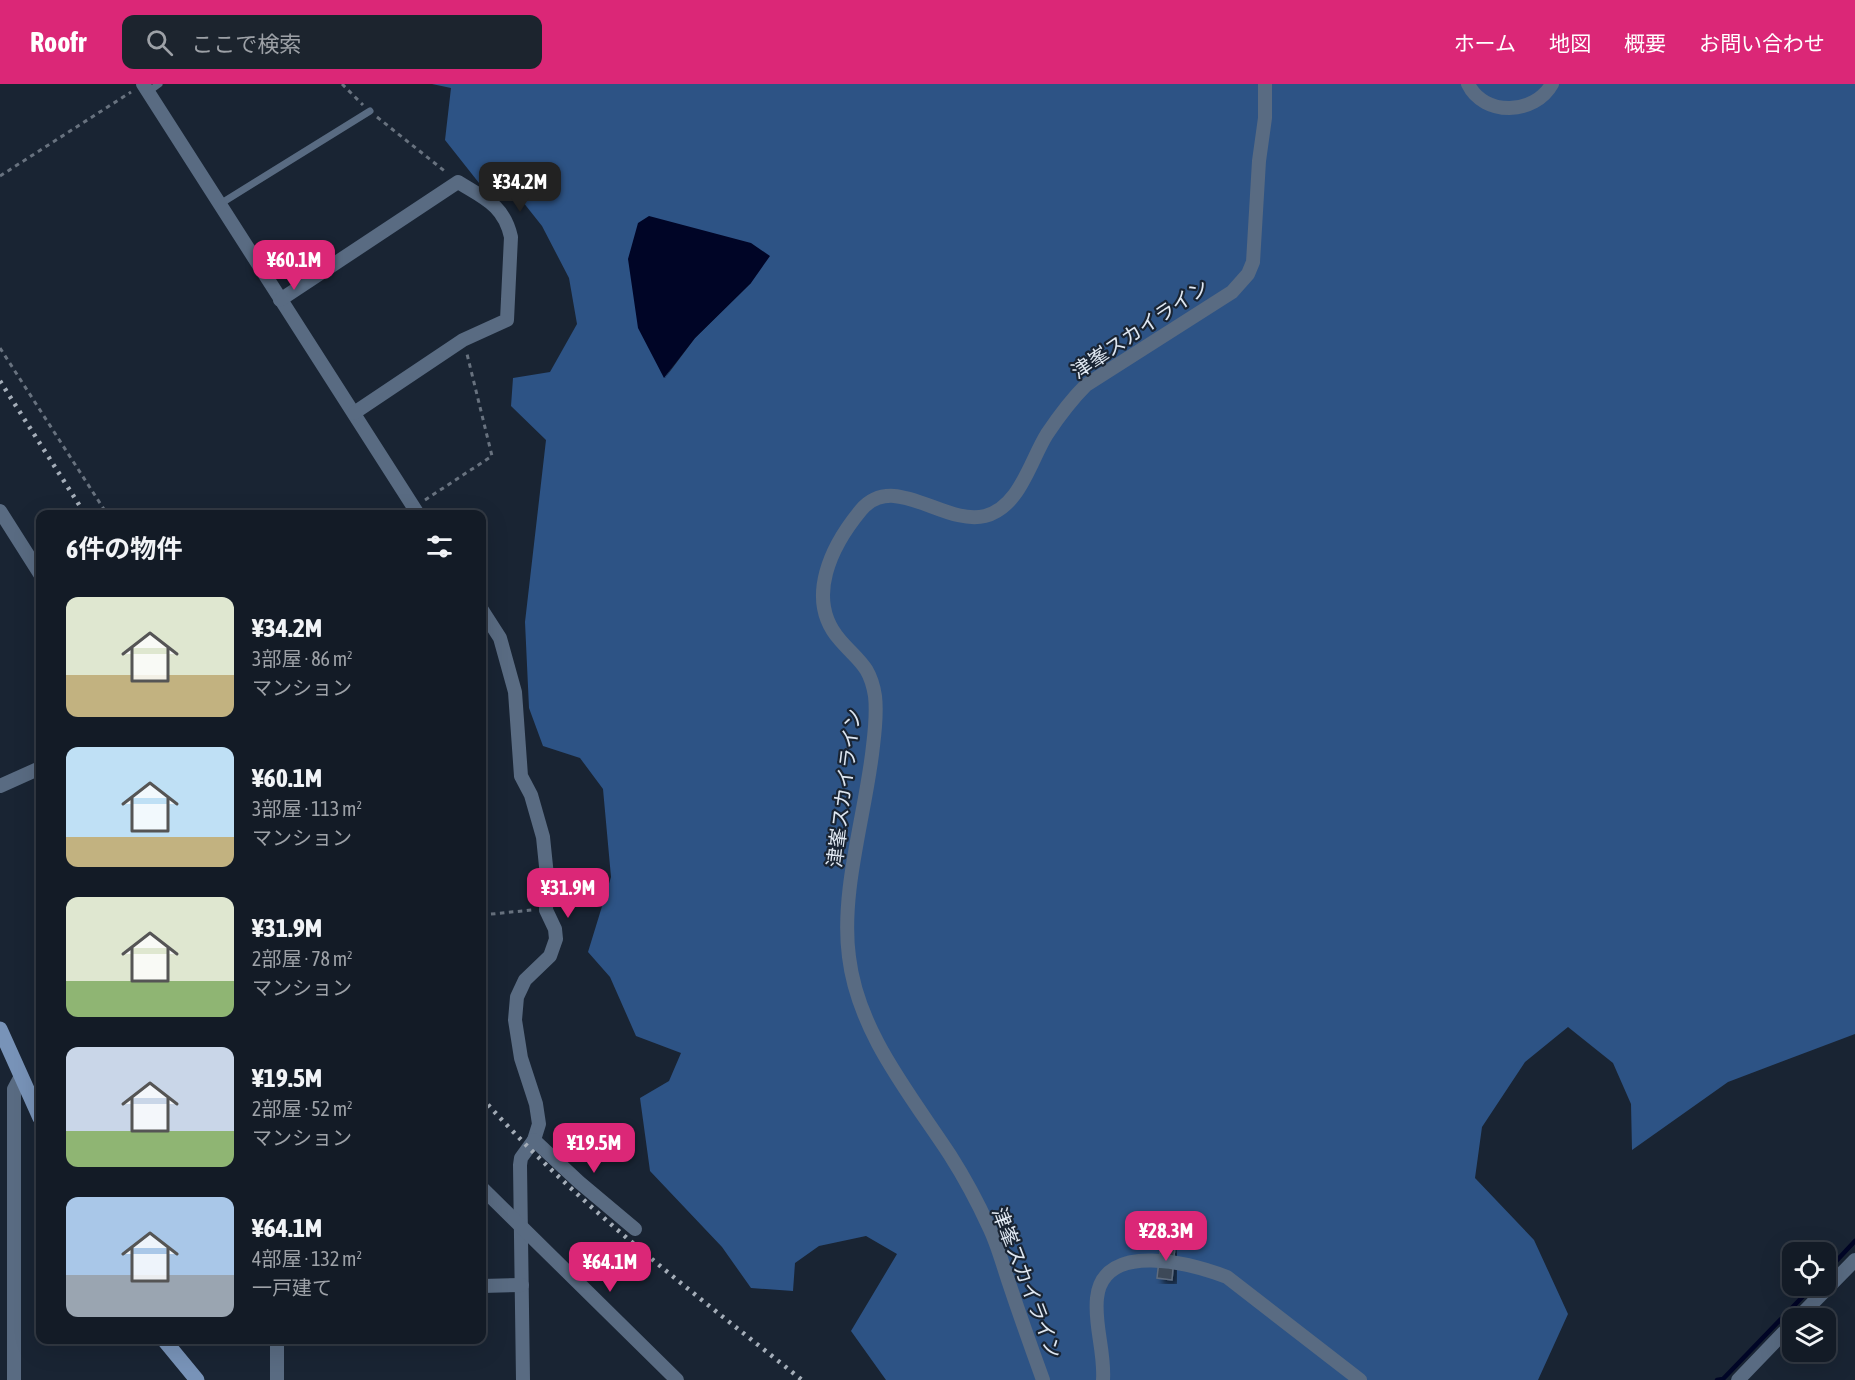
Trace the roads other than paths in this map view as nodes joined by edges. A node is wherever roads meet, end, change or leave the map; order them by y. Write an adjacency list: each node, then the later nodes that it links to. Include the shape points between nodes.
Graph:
1 (1265, 84): 35 (street, 津峯スカイライン, via 1255,247 1248,274 1240,284 1086,385 1066,406 1022,483 1002,508 987,515 967,517 900,497 879,497 861,510 839,541 824,578 823,595 831,627 865,666 875,699 871,762 848,918 849,957 862,1009 878,1045 953,1159 990,1228)
2 (1468, 84): 3 (street, via 1484,102 1510,108 1535,103)
3 (1552, 84)
4 (148, 86): 6 (street)
5 (370, 111): 6 (lane)
6 (220, 204): 7 (street)
7 (280, 300): 8 (street); 8 (street, via 458,182 501,210 511,237 507,320 463,340)
8 (354, 413): 9 (street)
9 (415, 510)
10 (0, 511): 11 (street)
11 (36, 568)
12 (486, 616): 18 (street, via 500,638 515,692 521,776 543,837 546,910 556,939 550,956 525,980 517,996 515,1020 521,1058 536,1104 538,1125)
13 (36, 770): 14 (street)
14 (0, 786)
15 (0, 1029): 16 (main road)
16 (21, 1076): 17 (main road); 26 (street, via 14,1089)
17 (36, 1109)
18 (534, 1140): 20 (street, via 521,1158); 21 (street)
19 (486, 1192): 20 (street)
20 (521, 1228): 23 (street); 34 (street)
21 (635, 1229)
22 (1855, 1260): 25 (street)
23 (522, 1285): 24 (street); 33 (street)
24 (486, 1286)
25 (1808, 1308)
26 (7, 1332): 30 (street)
27 (1782, 1334): 38 (street)
28 (167, 1344): 31 (main road)
29 (277, 1344): 32 (street)
30 (14, 1380)
31 (197, 1380)
32 (277, 1380)
33 (523, 1380)
34 (677, 1380)
35 (1043, 1380)
36 (1103, 1380): 37 (street, via 1097,1303 1100,1286 1115,1267 1141,1261 1203,1268 1227,1277)
37 (1360, 1380)
38 (1738, 1380)

